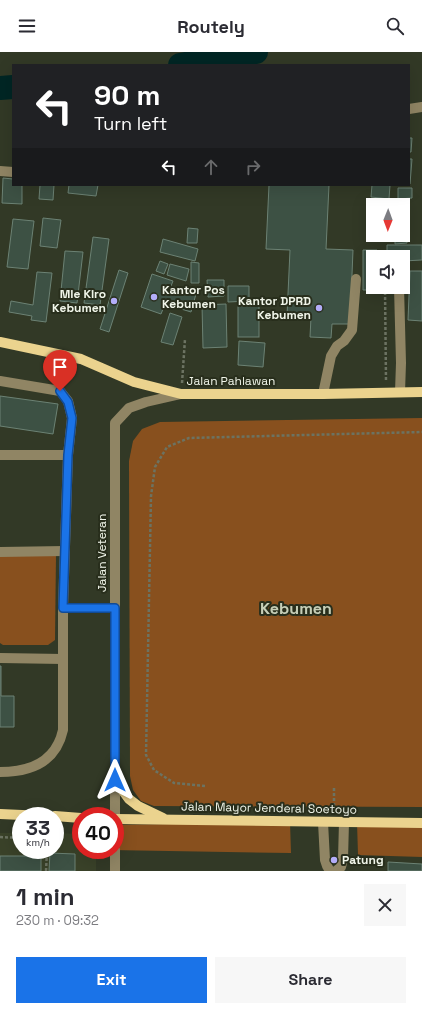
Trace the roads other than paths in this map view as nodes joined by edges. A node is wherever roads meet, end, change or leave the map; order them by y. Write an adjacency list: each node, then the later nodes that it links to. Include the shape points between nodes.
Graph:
1 (422, 107): 2 (street)
2 (410, 109)
3 (0, 172): 4 (street)
4 (12, 172)
5 (356, 279): 12 (street, via 352,330 330,356)
6 (399, 294): 9 (street)
7 (0, 342): 11 (main road, Jalan Pahlawan, via 81,359 134,382)
8 (0, 381): 14 (street, via 60,391 68,402 72,418)
9 (400, 392): 10 (main road, Jalan Pahlawan); 12 (main road, Jalan Pahlawan)
10 (422, 392)
11 (182, 394): 12 (main road, Jalan Pahlawan); 18 (street, Jalan Veteran, via 129,408 115,423)
12 (323, 394)
13 (0, 455): 14 (street)
14 (68, 455): 15 (street)
15 (65, 551): 16 (street); 17 (street)
16 (0, 552)
17 (63, 608): 18 (street); 20 (street)
18 (115, 608): 22 (street, Jalan Veteran)
19 (0, 658): 20 (street)
20 (63, 659): 21 (street, via 63,730 59,744 54,752 33,767 20,771)
21 (0, 772)
22 (115, 780): 23 (street, Jalan Veteran); 27 (main road, via 129,799 138,806)
23 (115, 807)
24 (0, 814): 25 (main road)
25 (12, 815)
26 (124, 819): 27 (main road, Jalan Mayor Jenderal Soetoyo)
27 (167, 819): 28 (main road, Jalan Mayor Jenderal Soetoyo)
28 (324, 822): 29 (main road, Jalan Mayor Jenderal Soetoyo); 33 (street, via 325,860)
29 (339, 822): 30 (main road, Jalan Mayor Jenderal Soetoyo); 34 (street, via 343,859 341,867)
30 (422, 824)
31 (115, 859): 32 (street)
32 (115, 871)
33 (330, 871)
34 (336, 871)

